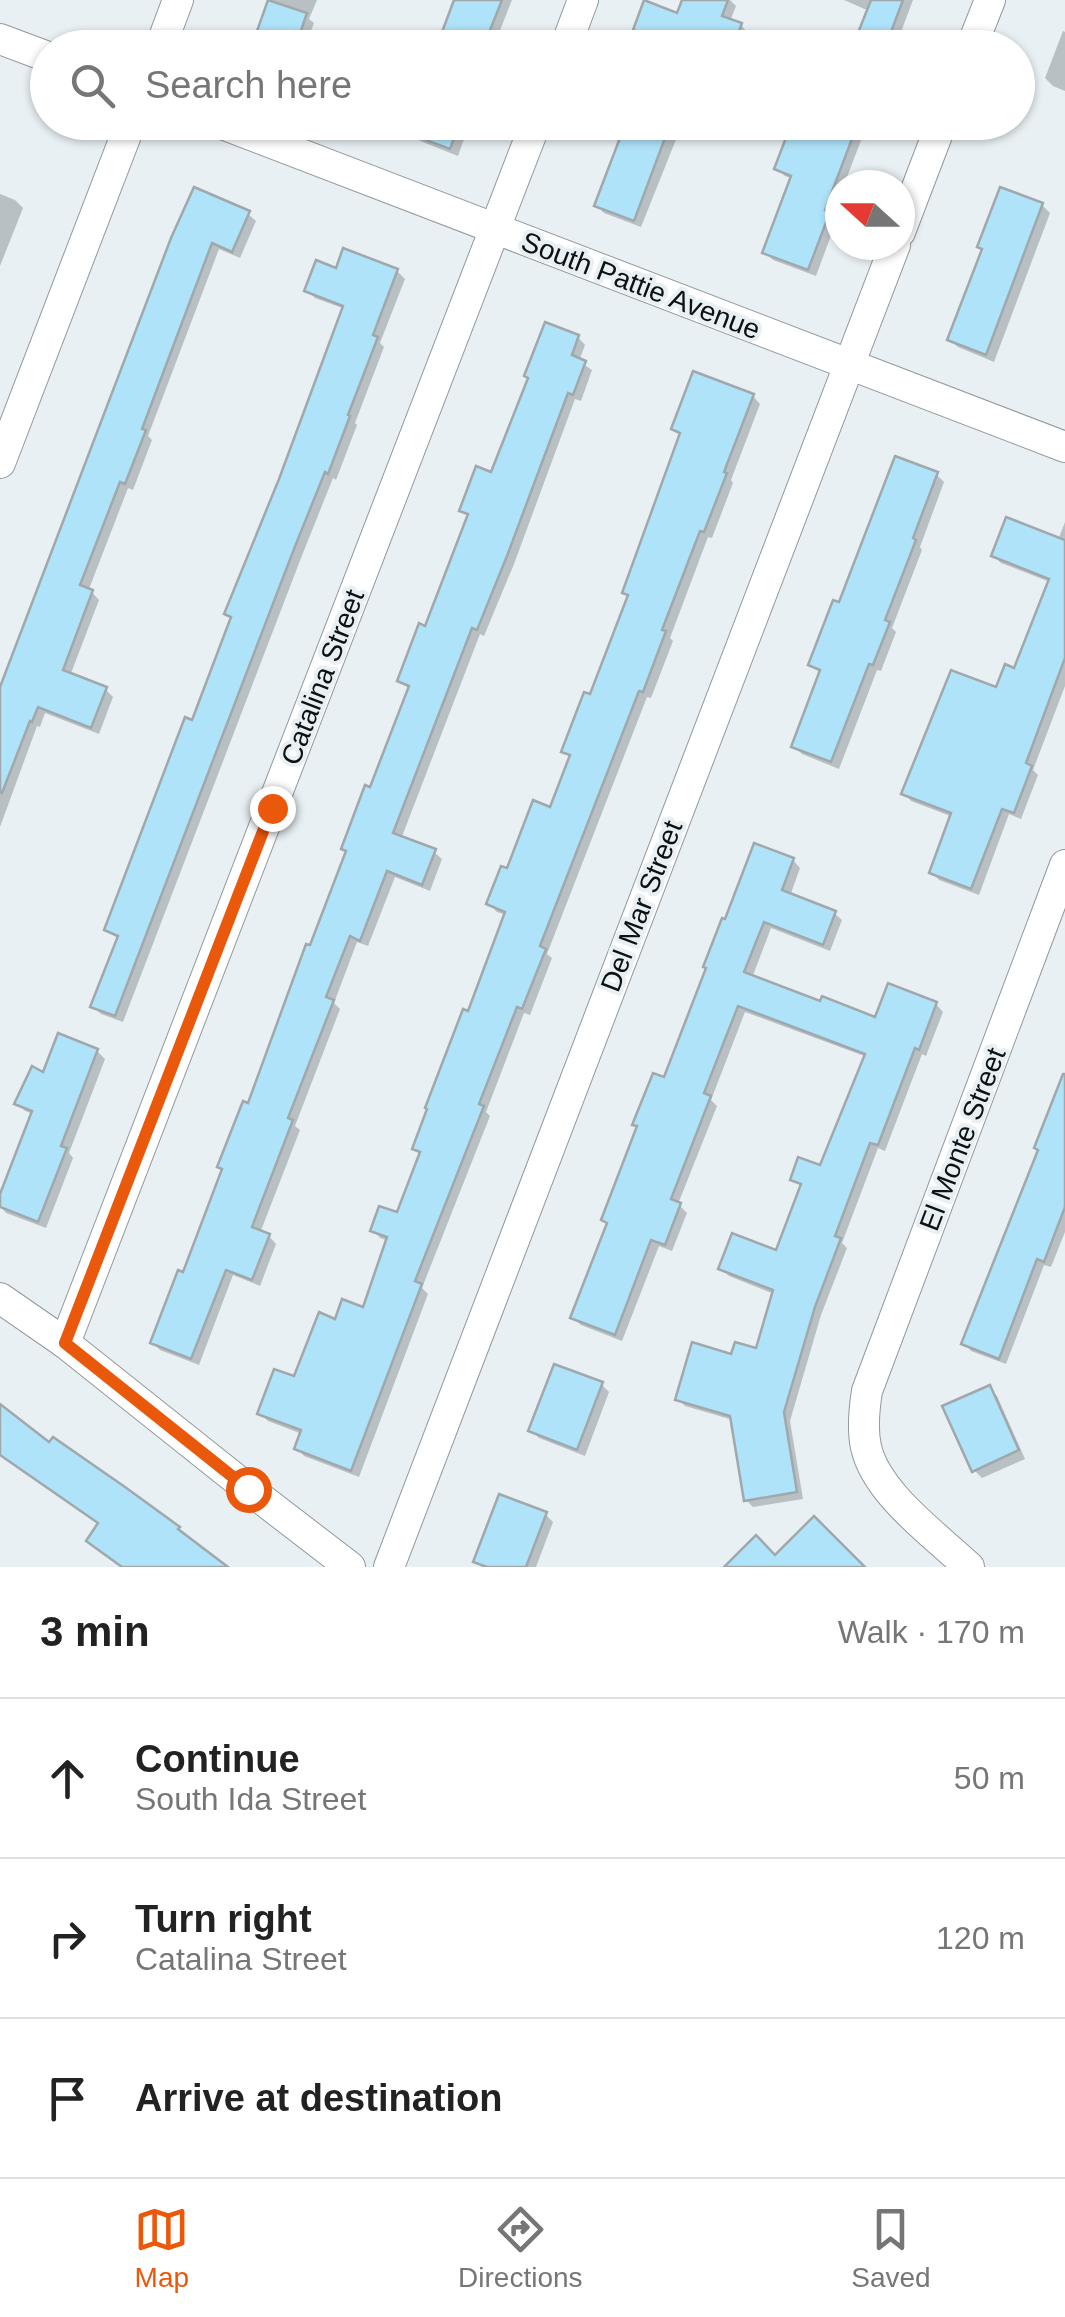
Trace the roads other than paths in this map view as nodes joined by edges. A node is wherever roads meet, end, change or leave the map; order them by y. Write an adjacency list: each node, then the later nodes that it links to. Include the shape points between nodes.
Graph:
1 (178, 0): 4 (street)
2 (583, 0): 5 (street)
3 (990, 0): 6 (street)
4 (167, 30)
5 (571, 30)
6 (978, 30)
7 (0, 39): 8 (street)
8 (30, 51)
9 (124, 140): 18 (street)
10 (264, 140): 14 (street, South Pattie Avenue)
11 (529, 140): 14 (street, Catalina Street)
12 (935, 140): 13 (street)
13 (915, 193)
14 (495, 229): 16 (street, South Pattie Avenue); 21 (street, Catalina Street)
15 (889, 260): 16 (street, Del Mar Street)
16 (849, 364): 17 (street, South Pattie Avenue); 23 (street, Del Mar Street)
17 (1065, 447)
18 (0, 463)
19 (1065, 865): 24 (street, El Monte Street, via 867,1391 865,1444 880,1482)
20 (0, 1298): 21 (street)
21 (65, 1343): 22 (street)
22 (350, 1567)
23 (388, 1567)
24 (969, 1567)

